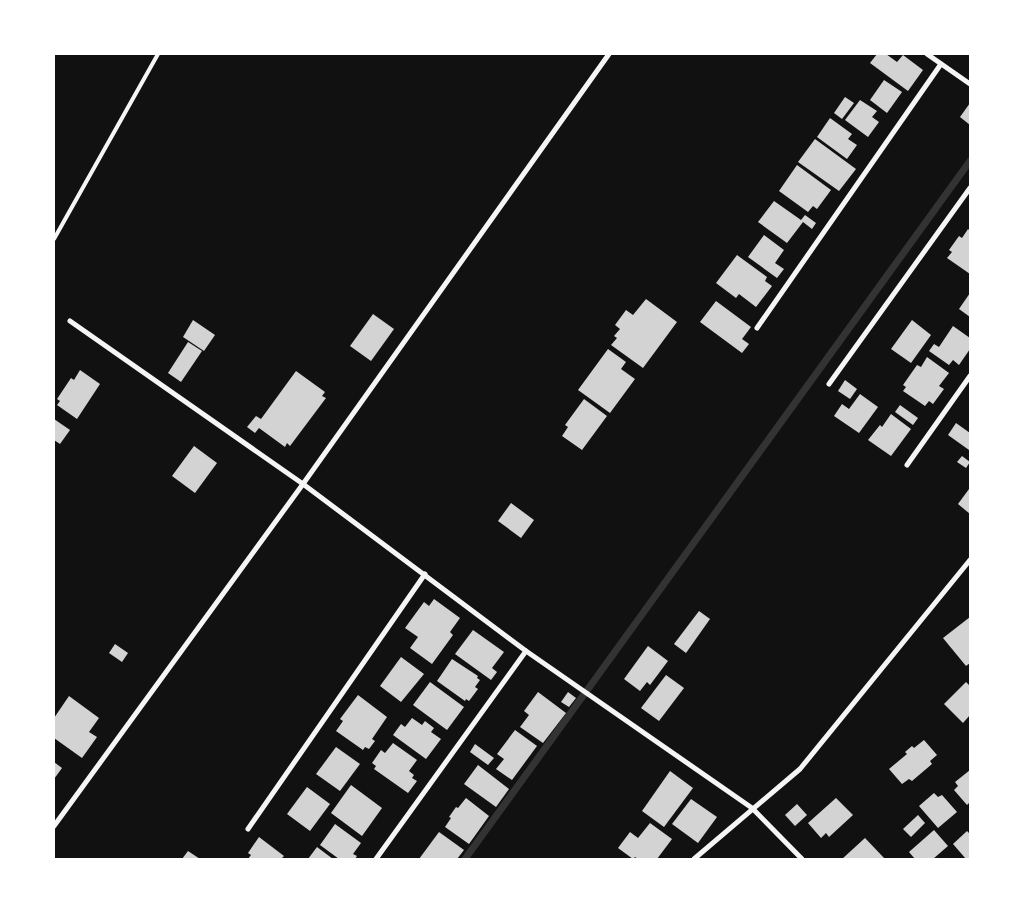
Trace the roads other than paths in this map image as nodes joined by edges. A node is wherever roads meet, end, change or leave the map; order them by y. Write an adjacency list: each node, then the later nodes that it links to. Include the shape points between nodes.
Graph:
1 (158, 54): 7 (lane)
2 (609, 54): 13 (street)
3 (927, 54): 4 (street)
4 (941, 64): 5 (street); 9 (street)
5 (970, 84)
6 (970, 188): 11 (street)
7 (54, 239)
8 (70, 321): 13 (street)
9 (757, 328)
10 (970, 376): 12 (street)
11 (829, 384)
12 (908, 465)
13 (302, 484): 15 (street); 18 (street)
14 (970, 560): 17 (street, via 800,769)
15 (425, 574): 16 (street); 19 (street)
16 (526, 651): 17 (street); 20 (street)
17 (752, 808): 21 (street); 22 (street)
18 (54, 826)
19 (248, 829)
20 (376, 859)
21 (694, 859)
22 (802, 859)

